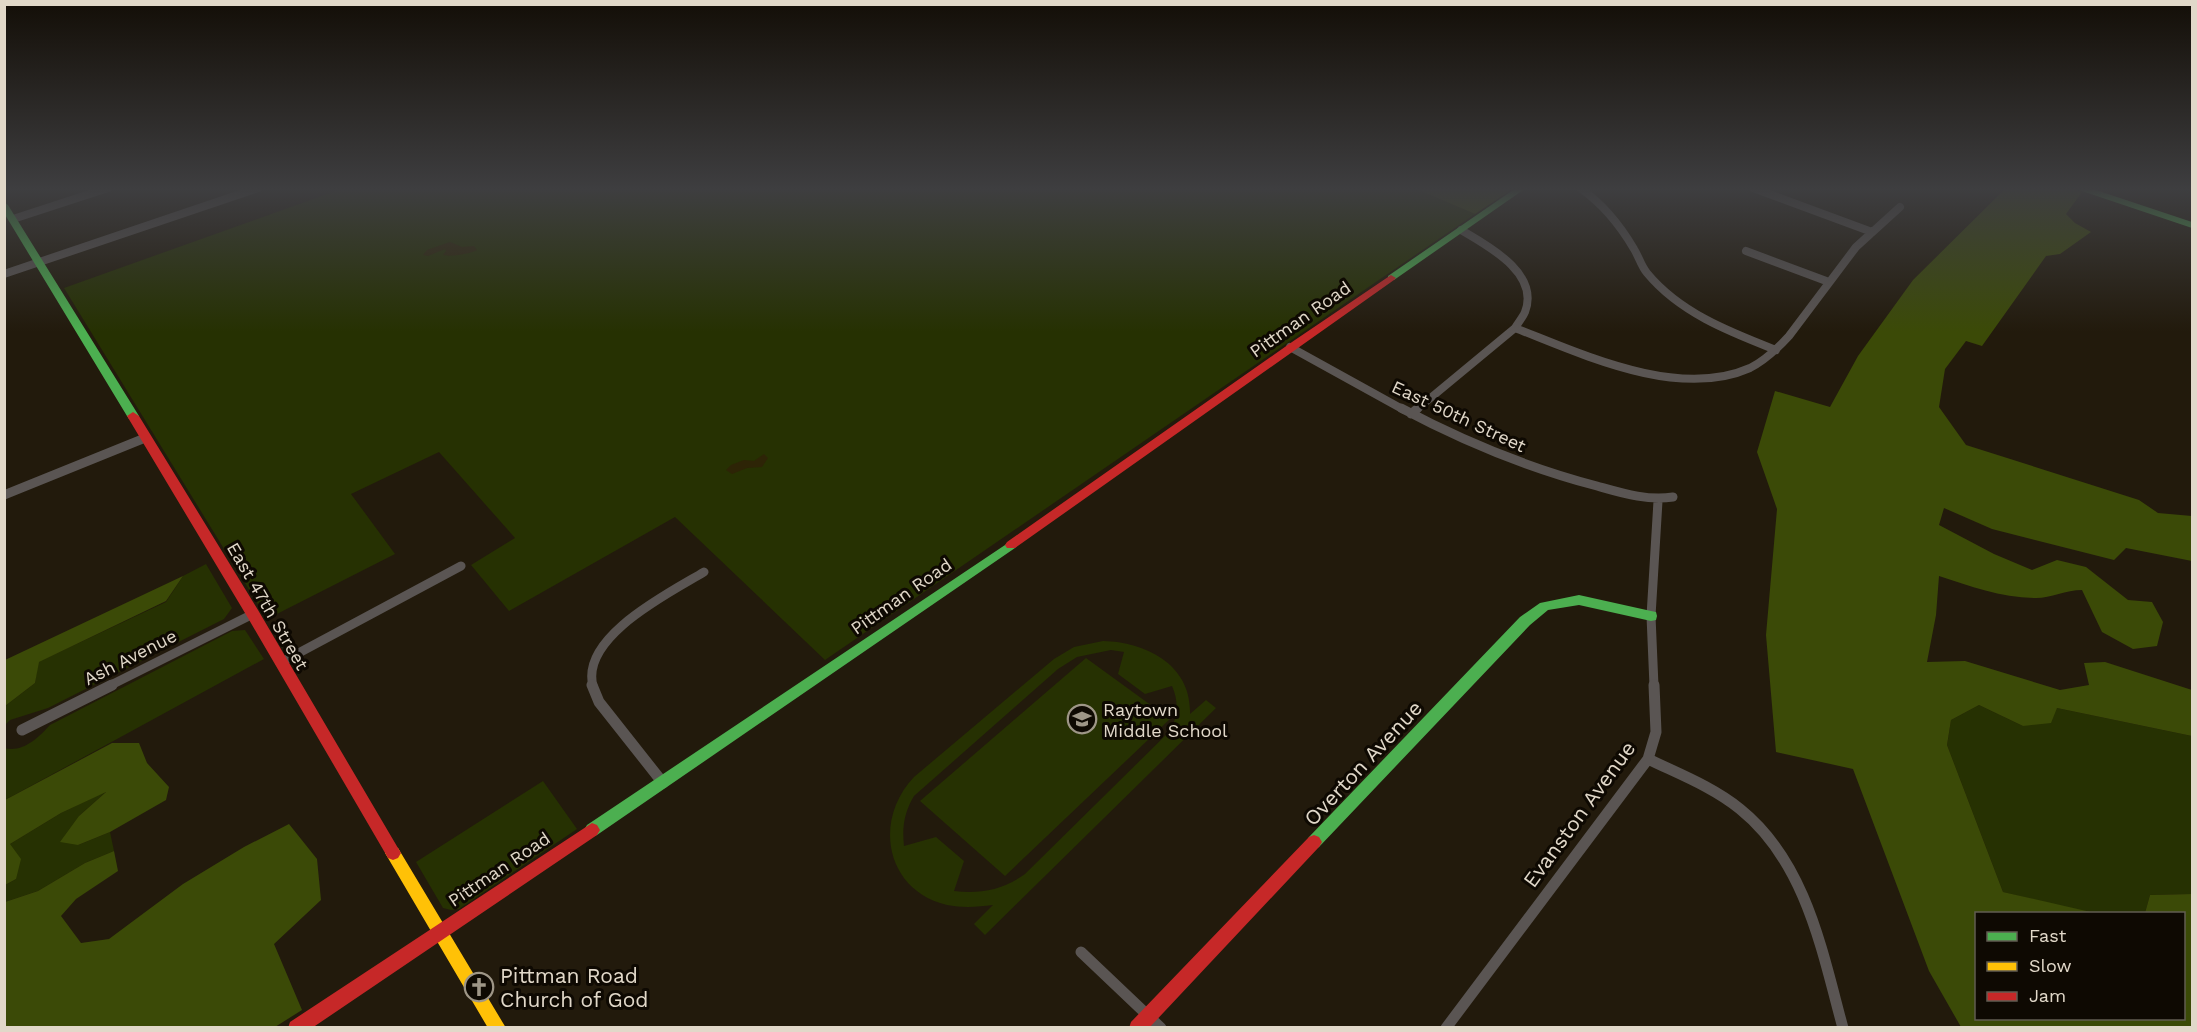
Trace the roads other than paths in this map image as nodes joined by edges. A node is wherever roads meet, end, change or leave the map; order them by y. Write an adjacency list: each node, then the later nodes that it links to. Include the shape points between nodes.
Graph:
1 (23, 236): 8 (street, East 47th Street)
2 (117, 236): 8 (street)
3 (1452, 236): 12 (street, Pittman Road)
4 (1471, 236): 11 (street, via 1499,254 1524,281 1529,304)
5 (1626, 236): 13 (street, via 1645,270 1668,293 1717,325)
6 (1867, 236): 10 (street)
7 (1746, 251): 10 (street)
8 (39, 263): 9 (street); 15 (street, East 47th Street)
9 (4, 274)
10 (1829, 282): 13 (street)
11 (1515, 328): 13 (street, via 1621,366 1683,379 1733,375); 14 (street)
12 (1290, 347): 14 (street, East 50th Street); 26 (street, Pittman Road, via 1156,445)
13 (1776, 350)
14 (1411, 414): 18 (street, East 50th Street, via 1524,465)
15 (145, 438): 16 (street); 21 (street, East 47th Street)
16 (4, 495)
17 (1673, 497): 18 (street)
18 (1658, 501): 22 (street, Evanston Avenue)
19 (461, 566): 23 (street)
20 (704, 572): 26 (street, via 607,638 592,662 594,694)
21 (254, 614): 23 (street, East 47th Street); 24 (street, Ash Avenue)
22 (1651, 616): 25 (street, Evanston Avenue, via 1656,732); 29 (street, Overton Avenue, via 1580,600 1545,606 1525,621)
23 (280, 663): 27 (street, East 47th Street)
24 (22, 730)
25 (1648, 759): 34 (street, Evanston Avenue); 35 (street, via 1709,790 1749,817 1774,844 1807,898)
26 (663, 783): 27 (street, Pittman Road)
27 (440, 930): 30 (street, Pittman Road); 31 (street, East 47th Street)
28 (1081, 952): 29 (street)
29 (1148, 1016): 32 (street, Overton Avenue); 33 (street)
30 (296, 1028)
31 (498, 1028)
32 (1137, 1028)
33 (1161, 1028)
34 (1446, 1028)
35 (1843, 1028)

